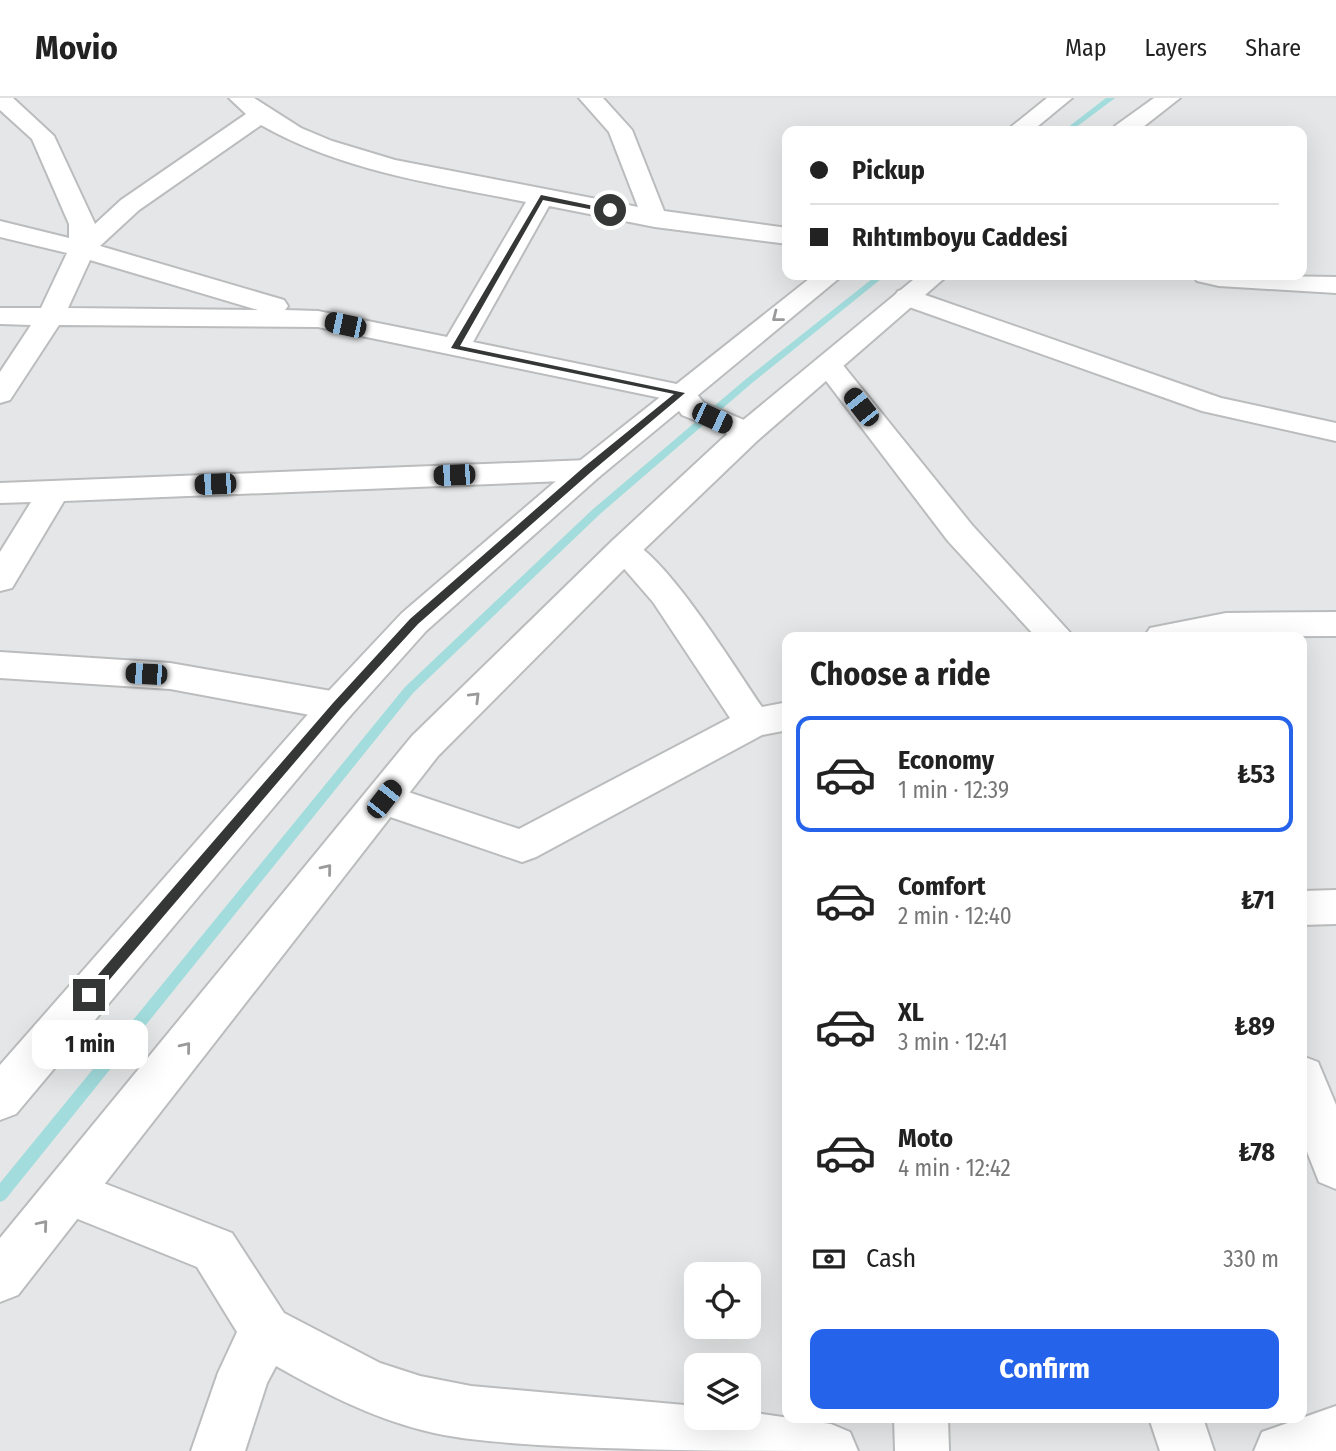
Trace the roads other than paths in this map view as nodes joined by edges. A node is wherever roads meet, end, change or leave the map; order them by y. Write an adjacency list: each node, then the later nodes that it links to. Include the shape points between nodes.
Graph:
1 (240, 98): 6 (street)
2 (590, 98): 10 (street, via 620,130)
3 (1061, 98): 7 (street)
4 (1169, 98): 8 (street)
5 (7, 101): 13 (street, via 42,136 82,223)
6 (260, 116): 9 (street, via 313,142 405,170); 13 (street, via 130,205)
7 (1025, 126)
8 (1130, 126)
9 (541, 198): 10 (street); 21 (street)
10 (655, 219): 12 (street)
11 (0, 229): 13 (street)
12 (782, 235)
13 (82, 249): 19 (street); 20 (street)
14 (824, 280): 24 (street, one-way to 24)
15 (1252, 280): 16 (street)
16 (1336, 285)
17 (922, 286): 22 (street); 26 (street, via 1213,405)
18 (0, 316): 19 (street)
19 (51, 316): 20 (street); 23 (street)
20 (318, 319): 21 (street)
21 (455, 348): 24 (street)
22 (828, 365): 25 (street); 34 (street, via 960,533)
23 (0, 394)
24 (687, 401): 25 (street); 28 (street)
25 (739, 430): 31 (street)
26 (1329, 431): 27 (street)
27 (1336, 463)
28 (587, 470): 29 (street); 37 (street, via 414,622)
29 (55, 489): 30 (street); 32 (street)
30 (0, 493)
31 (624, 549): 38 (street); 39 (street, one-way to 31, via 425,746)
32 (0, 580)
33 (1336, 624): 35 (street, via 1226,625)
34 (1051, 632)
35 (1189, 632)
36 (0, 665): 37 (street, via 170,676)
37 (337, 706): 43 (street)
38 (770, 719): 39 (street, via 522,846)
39 (384, 799): 45 (street, one-way to 39)
40 (1336, 907): 41 (street)
41 (1307, 908)
42 (1307, 1090): 44 (street)
43 (0, 1099)
44 (1336, 1167)
45 (69, 1193): 46 (street, one-way to 45); 47 (street, via 214,1250)
46 (0, 1277)
47 (266, 1331): 51 (street, via 244,1373); 52 (street, via 378,1390 463,1412 688,1432)
48 (921, 1423): 53 (street)
49 (1178, 1423): 54 (street)
50 (1336, 1433): 55 (street)
51 (218, 1451)
52 (831, 1451)
53 (922, 1451)
54 (1187, 1451)
55 (1281, 1451)

